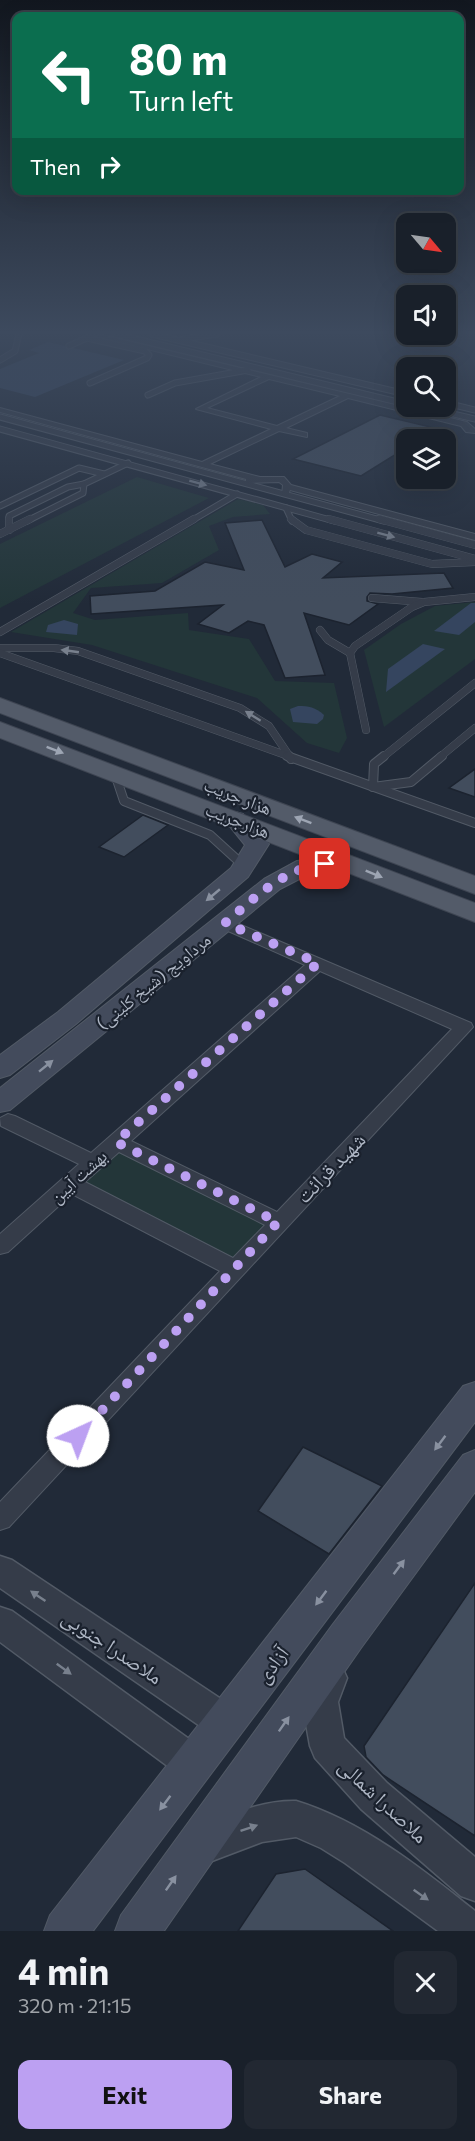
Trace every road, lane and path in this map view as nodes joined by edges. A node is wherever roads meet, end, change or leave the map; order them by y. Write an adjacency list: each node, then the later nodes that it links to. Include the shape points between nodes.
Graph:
1 (27, 424): 7 (lane)
2 (53, 424): 11 (street)
3 (262, 424): 5 (street)
4 (286, 424): 5 (street)
5 (278, 428): 8 (street); 11 (street)
6 (0, 429): 9 (lane)
7 (69, 435): 9 (lane); 14 (lane)
8 (304, 435)
9 (51, 443): 10 (lane)
10 (128, 464): 12 (lane); 17 (lane, one-way to 17)
11 (203, 464): 13 (street)
12 (104, 474): 15 (lane); 19 (lane, via 79,468)
13 (257, 479): 14 (street); 16 (street, via 281,479)
14 (243, 482): 16 (lane); 17 (lane)
15 (84, 484): 21 (lane, via 83,494); 21 (lane, via 68,487 9,516)
16 (286, 490): 23 (street); 24 (lane)
17 (228, 491): 18 (lane)
18 (237, 494): 20 (lane); 30 (lane)
19 (0, 506)
20 (286, 508): 25 (lane, one-way to 25); 25 (lane, via 292,521 306,531 432,564)
21 (9, 530): 22 (lane)
22 (0, 534)
23 (475, 537)
24 (475, 545)
25 (475, 560)
26 (475, 597): 28 (lane)
27 (372, 598): 28 (lane)
28 (424, 602): 33 (lane)
29 (320, 630): 33 (lane, via 328,640)
30 (0, 632)
31 (0, 648): 39 (lane, one-way to 31, via 269,726 240,708 78,651)
32 (0, 653): 39 (lane)
33 (350, 653): 38 (lane)
34 (475, 683): 41 (lane, via 374,764)
35 (0, 705): 46 (main road, هزار جریب, one-way to 35)
36 (475, 728): 41 (lane, via 411,782)
37 (0, 729): 40 (main road, هزارجریب, one-way to 40)
38 (366, 730)
39 (291, 759): 41 (lane)
40 (115, 774): 42 (main road, هزارجریب); 45 (lane, via 124,801 210,835)
41 (373, 787): 43 (lane)
42 (236, 819): 44 (main road, هزارجریب); 45 (main road, مرداویج (شیخ کلینی), via 257,844)
43 (475, 823)
44 (345, 862): 47 (main road, هزارجریب, one-way to 47); 48 (main road, مرداویج (شیخ کلینی), via 305,866 272,884)
45 (244, 866): 50 (main road, مرداویج (شیخ کلینی), one-way to 50)
46 (475, 886)
47 (475, 913)
48 (225, 923): 49 (street); 51 (main road, مرداویج (شیخ کلینی))
49 (318, 963): 54 (street, بهشت آیین); 57 (street, شهید قرائت, via 464,1027)
50 (67, 1018): 51 (main road); 52 (main road, مرداویج (شیخ کلینی))
51 (91, 1030): 53 (main road, مرداویج (شیخ کلینی), one-way to 51)
52 (0, 1069)
53 (4, 1112): 55 (street)
54 (116, 1142): 55 (street, بهشت آیین); 57 (street)
55 (94, 1163): 56 (street, بهشت آیین)
56 (70, 1184): 58 (street, بهشت آیین); 59 (street)
57 (278, 1222): 59 (street, شهید قرائت)
58 (0, 1246)
59 (235, 1269): 62 (street, شهید قرائت)
60 (475, 1396): 66 (main road, آزادی, one-way to 66)
61 (475, 1465): 65 (main road, one-way to 61)
62 (0, 1519)
63 (0, 1570): 66 (street, ملاصدرا جنوبی, one-way to 63)
64 (4, 1632): 67 (street, one-way to 67)
65 (347, 1636): 68 (main road, one-way to 65); 69 (street, ملاصدرا شمالی, via 320,1702 328,1746 374,1796)
66 (226, 1722): 67 (main road, آزادی)
67 (194, 1764): 70 (main road, آزادی, one-way to 70)
68 (195, 1850): 71 (main road, one-way to 68); 72 (street, one-way to 72, via 270,1821 297,1819 329,1833 376,1863)
69 (475, 1882)
70 (66, 1931)
71 (137, 1931)
72 (469, 1931)

